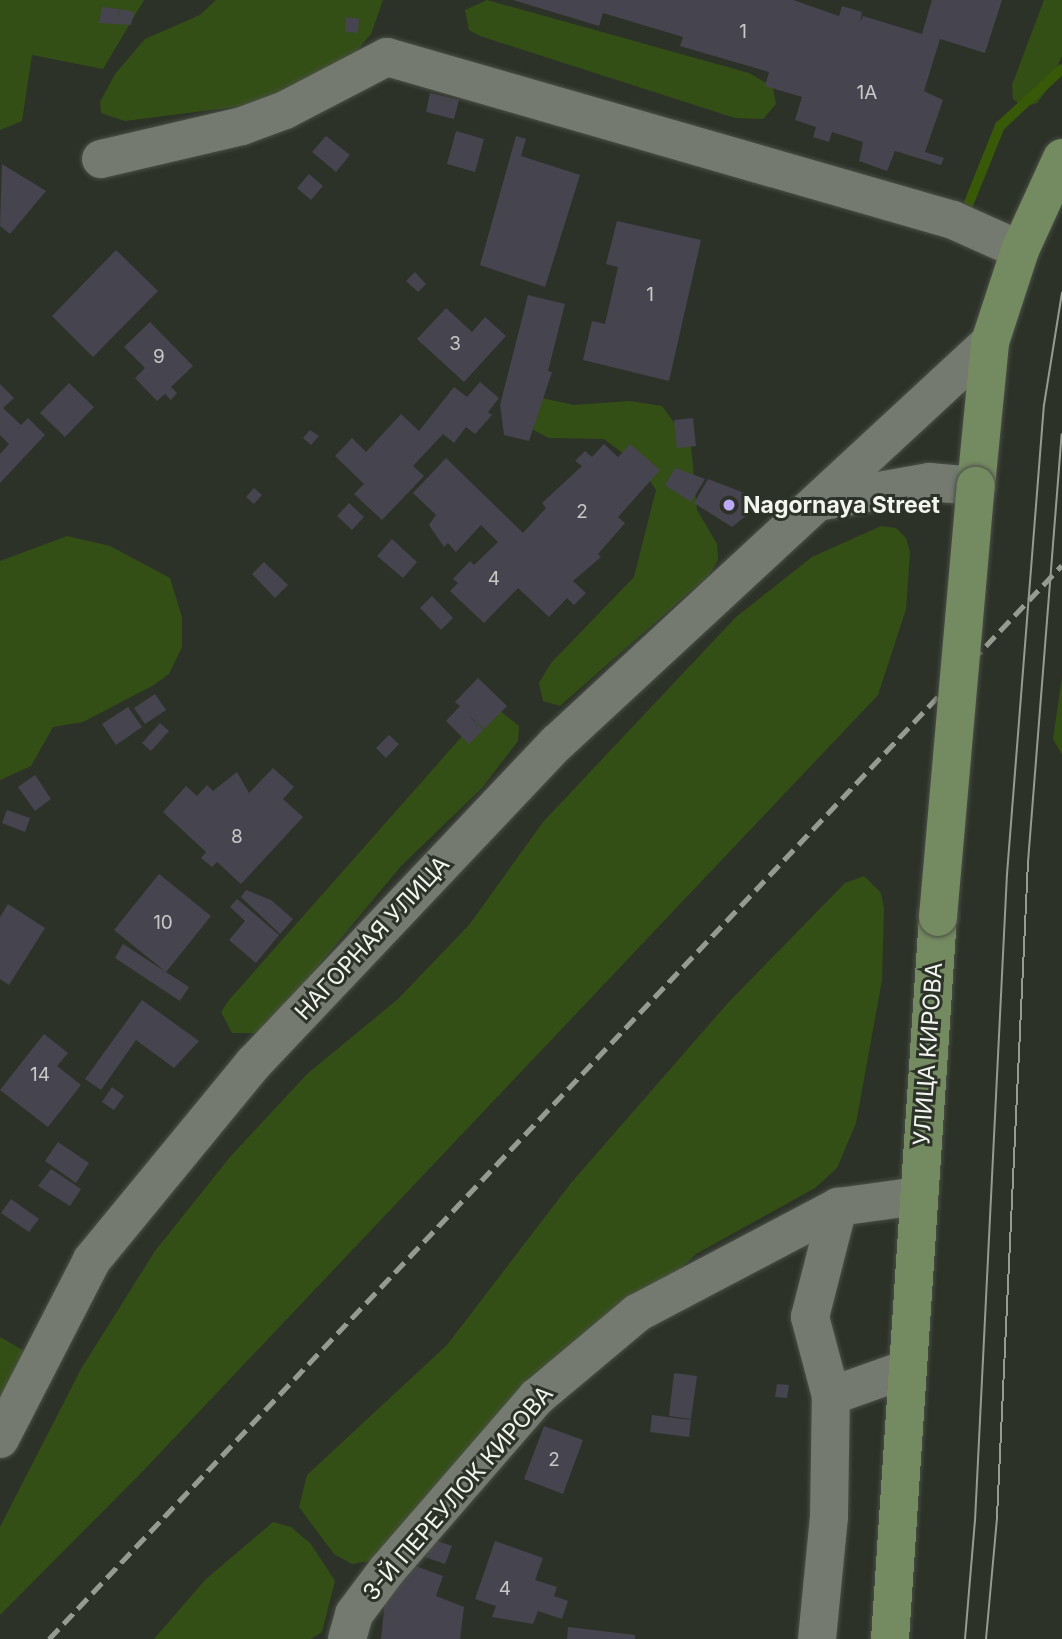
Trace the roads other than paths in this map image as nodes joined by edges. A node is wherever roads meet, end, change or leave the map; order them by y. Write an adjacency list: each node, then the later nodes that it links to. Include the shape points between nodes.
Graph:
1 (1062, 158): 3 (main road, УЛИЦА КИРОВА)
2 (101, 159): 3 (street, via 196,138 285,110 387,57 953,220)
3 (1020, 250): 4 (main road, УЛИЦА КИРОВА)
4 (990, 342): 5 (main road, УЛИЦА КИРОВА); 6 (street, НАГОРНАЯ УЛИЦА)
5 (977, 478): 6 (street, НАГОРНАЯ УЛИЦА); 7 (main road, УЛИЦА КИРОВА, bridge)
6 (823, 501): 11 (street, НАГОРНАЯ УЛИЦА, via 753,557 558,743 200,1124 92,1260)
7 (918, 1196): 8 (street, 3-Й ПЕРЕУЛОК КИРОВА); 9 (main road, УЛИЦА КИРОВА)
8 (838, 1207): 10 (street, via 810,1317); 12 (street, 3-Й ПЕРЕУЛОК КИРОВА, via 637,1313 537,1397 387,1570 354,1614)
9 (907, 1369): 10 (street); 14 (main road, УЛИЦА КИРОВА)
10 (831, 1396): 13 (street, via 829,1517)
11 (0, 1439)
12 (347, 1639)
13 (817, 1639)
14 (890, 1639)

